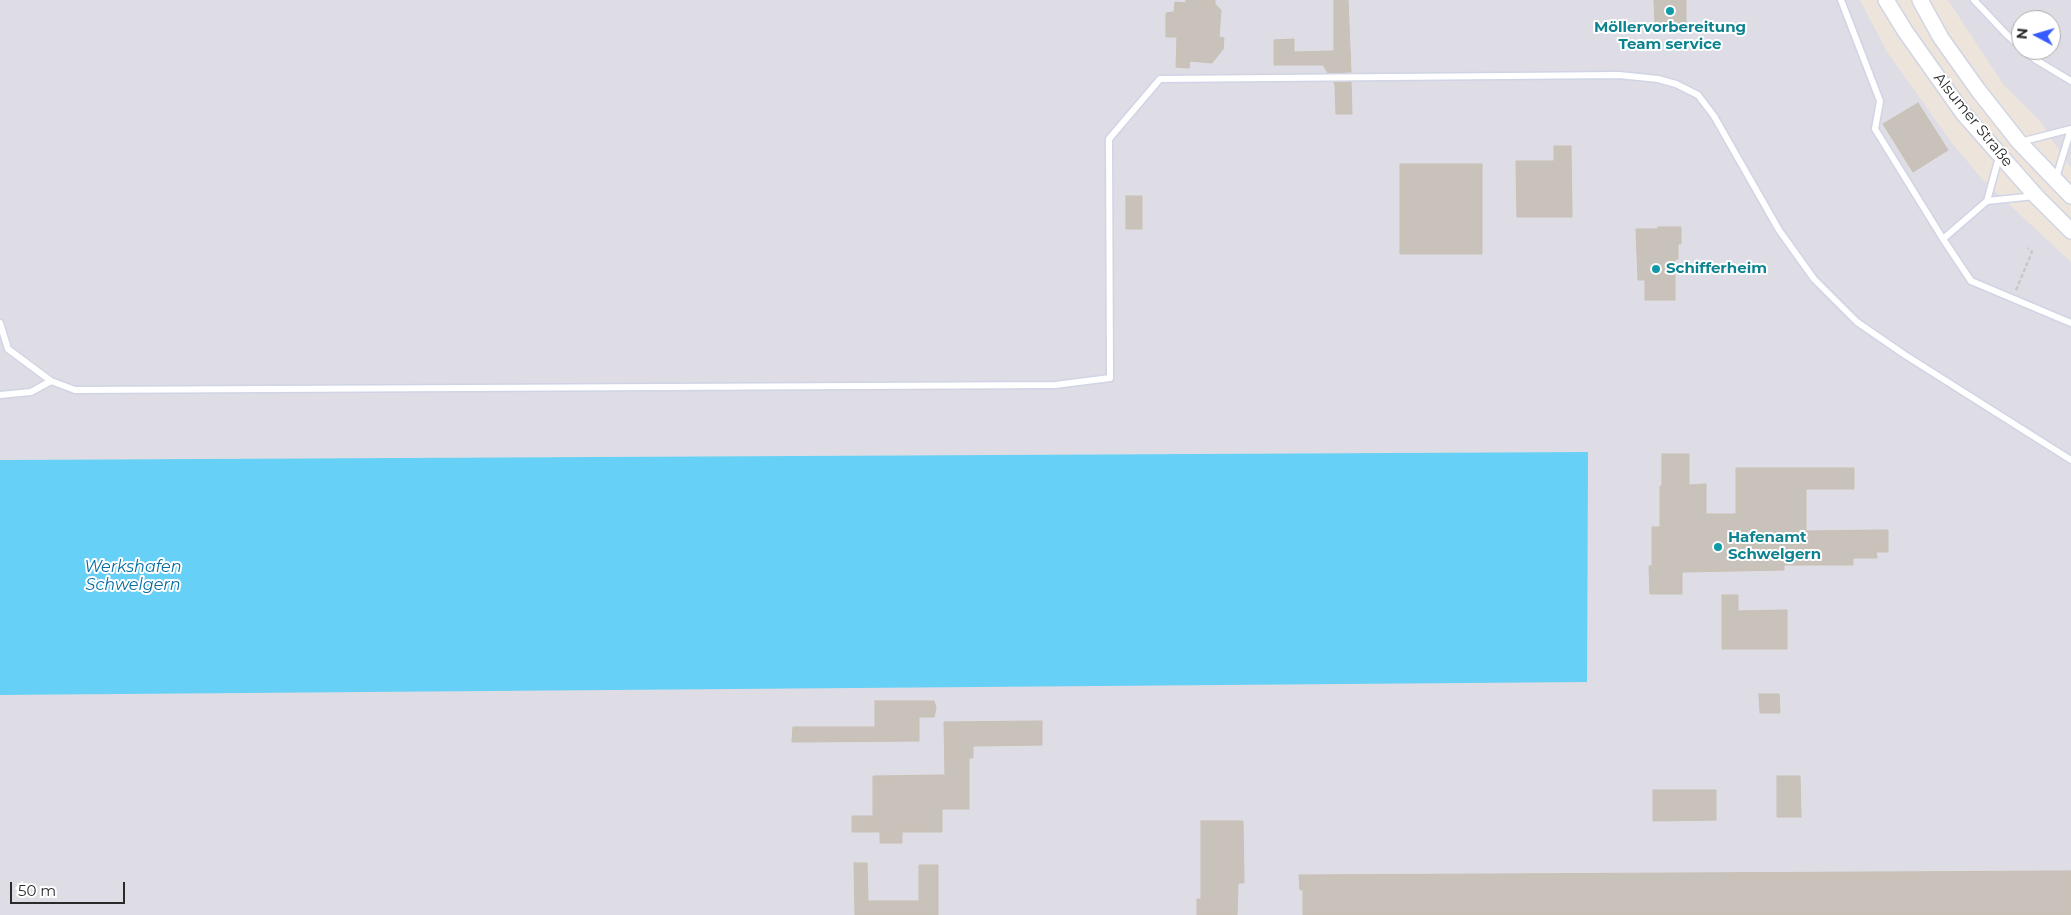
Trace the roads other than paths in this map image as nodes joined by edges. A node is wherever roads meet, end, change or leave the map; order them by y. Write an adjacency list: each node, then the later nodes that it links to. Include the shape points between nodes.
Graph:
1 (1841, 0): 16 (lane, via 1880,101 1875,129)
2 (1886, 0): 10 (street, Alsumer Straße, via 1963,113)
3 (1920, 0): 9 (street, Alsumer Straße, via 1941,38)
4 (1974, 0): 5 (lane)
5 (2011, 38)
6 (2036, 60): 7 (lane)
7 (2071, 81)
8 (2071, 129): 9 (lane); 11 (lane)
9 (2018, 142): 11 (street, Alsumer Straße)
10 (2000, 155): 12 (street, Alsumer Straße); 14 (lane)
11 (2055, 181): 13 (street, Alsumer Straße)
12 (2036, 196): 14 (lane); 15 (street, Alsumer Straße)
13 (2071, 196)
14 (1986, 201): 16 (lane)
15 (2071, 230)
16 (1943, 239): 18 (lane, via 1971,281)
17 (0, 323): 19 (lane, via 8,349)
18 (2071, 324)
19 (51, 381): 20 (lane, via 31,392); 21 (lane, via 76,390 1045,385 1110,378 1109,139 1160,80 1619,75 1658,79 1698,95 1714,116 1779,230 1814,279 1857,322)
20 (0, 396)
21 (2071, 460)

